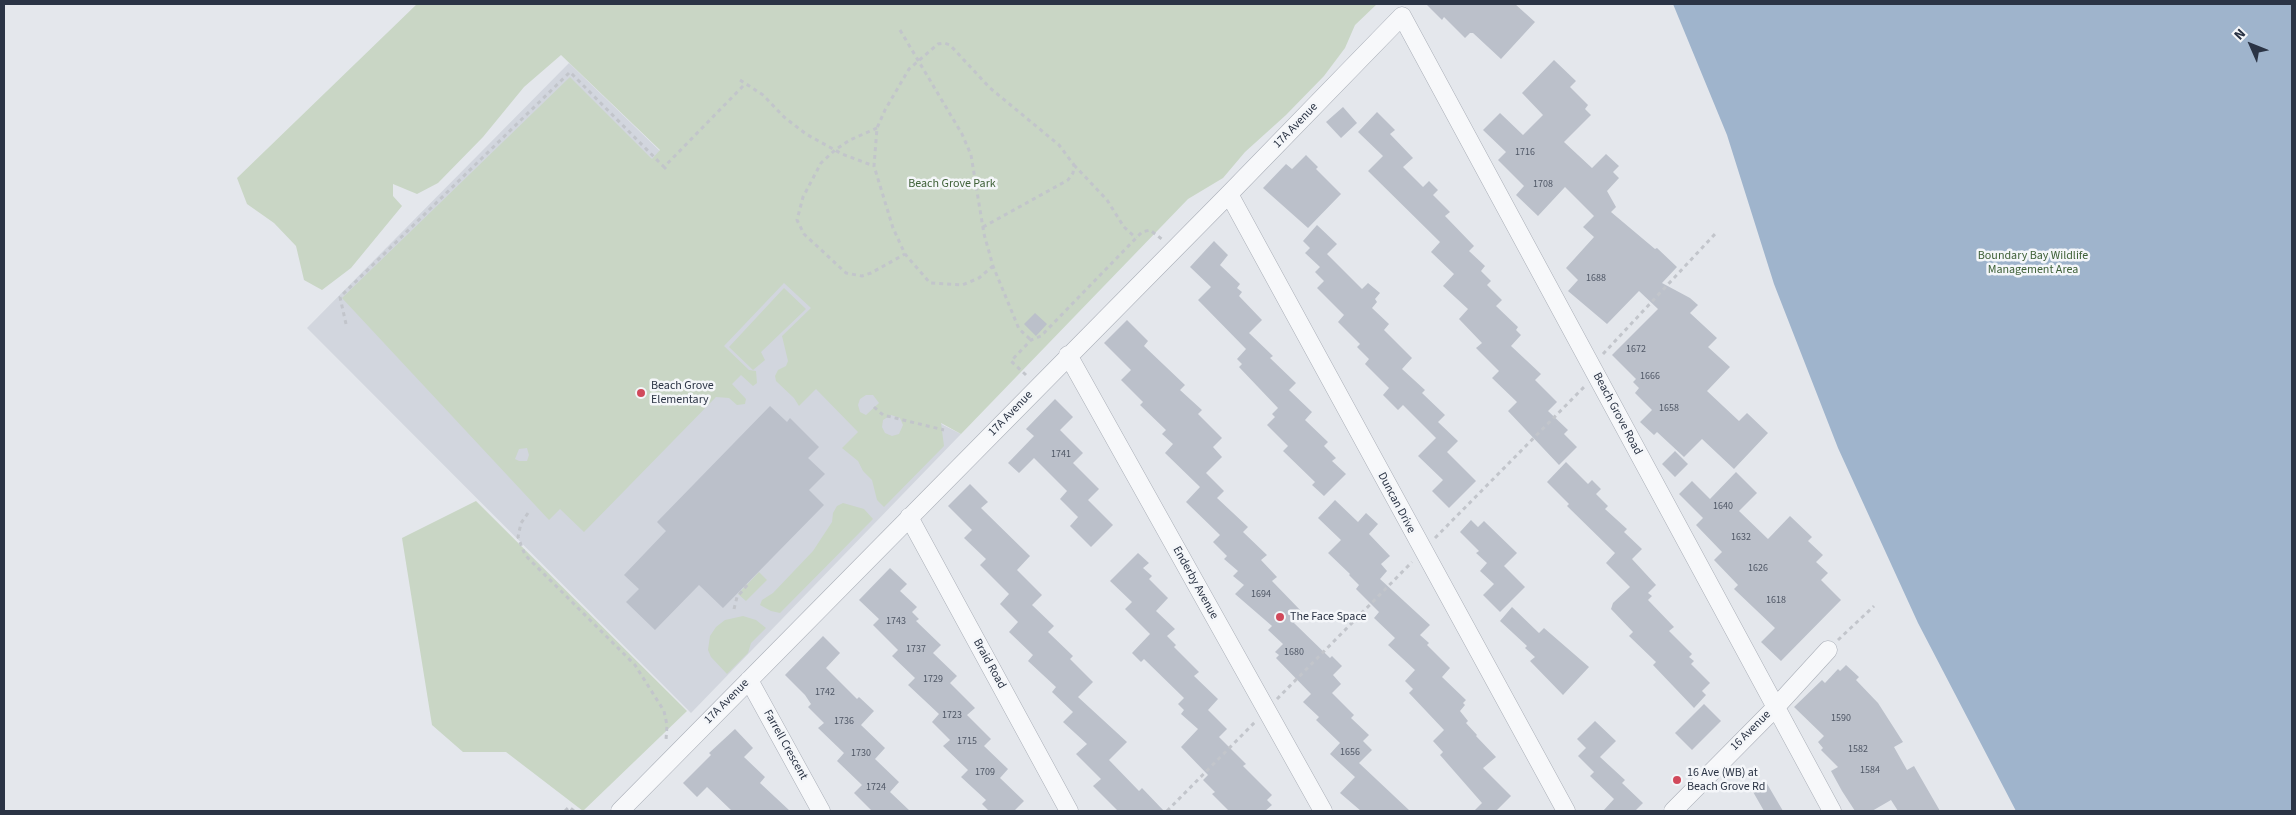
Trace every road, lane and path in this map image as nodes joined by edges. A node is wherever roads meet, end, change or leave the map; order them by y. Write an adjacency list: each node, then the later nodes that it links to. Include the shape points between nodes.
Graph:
1 (1402, 16): 10 (street, 17A Avenue); 20 (street, Beach Grove Road)
2 (900, 30): 3 (path)
3 (918, 61): 6 (path, via 909,69); 8 (path, via 938,44 950,45 990,88 1059,145); 11 (path, via 952,113 971,155)
4 (740, 80): 5 (path)
5 (745, 84): 7 (path, via 763,95 806,134); 17 (path, via 665,168 570,72 340,298)
6 (877, 128): 7 (path); 9 (path)
7 (835, 150): 9 (path); 15 (path, via 821,164 803,197 797,220 804,234 846,274 871,273)
8 (1074, 165): 11 (path, via 1068,180); 13 (path, via 1107,200 1124,228)
9 (874, 166): 15 (path)
10 (1230, 194): 14 (street, 17A Avenue); 26 (street, Duncan Drive)
11 (983, 226): 16 (path)
12 (1716, 234): 20 (path, via 1599,359)
13 (1136, 238): 14 (path, via 1150,230); 18 (path, via 1041,336)
14 (1174, 249): 19 (street, 17A Avenue)
15 (905, 254): 16 (path, via 930,283 944,285 973,282)
16 (993, 266): 18 (path, via 1019,329)
17 (346, 324)
18 (1031, 340): 21 (path, via 1011,361)
19 (1068, 355): 21 (street, 17A Avenue); 33 (street, Enderby Avenue)
20 (1596, 375): 26 (path); 32 (street, Beach Grove Road)
21 (1038, 386): 25 (street, 17A Avenue)
22 (874, 407): 23 (path, via 883,415)
23 (944, 430)
24 (528, 513): 34 (path, via 521,523 518,537 525,555 636,665 664,712 667,725)
25 (909, 517): 31 (street, 17A Avenue); 39 (street, Braid Road)
26 (1422, 552): 33 (path); 42 (street, Duncan Drive)
27 (749, 583): 29 (path, via 737,597)
28 (1874, 606): 30 (path)
29 (734, 609)
30 (1828, 650): 32 (street, 16 Avenue)
31 (749, 680): 37 (street, 17A Avenue); 38 (street, Farrell Crescent)
32 (1774, 708): 43 (street, 16 Avenue); 44 (street, Beach Grove Road)
33 (1266, 711): 40 (path); 41 (street, Enderby Avenue)
34 (665, 743)
35 (565, 811): 36 (path, via 570,807)
36 (574, 811)
37 (620, 811)
38 (821, 811)
39 (1069, 811)
40 (1167, 811)
41 (1323, 811)
42 (1566, 811)
43 (1673, 811)
44 (1832, 811)

